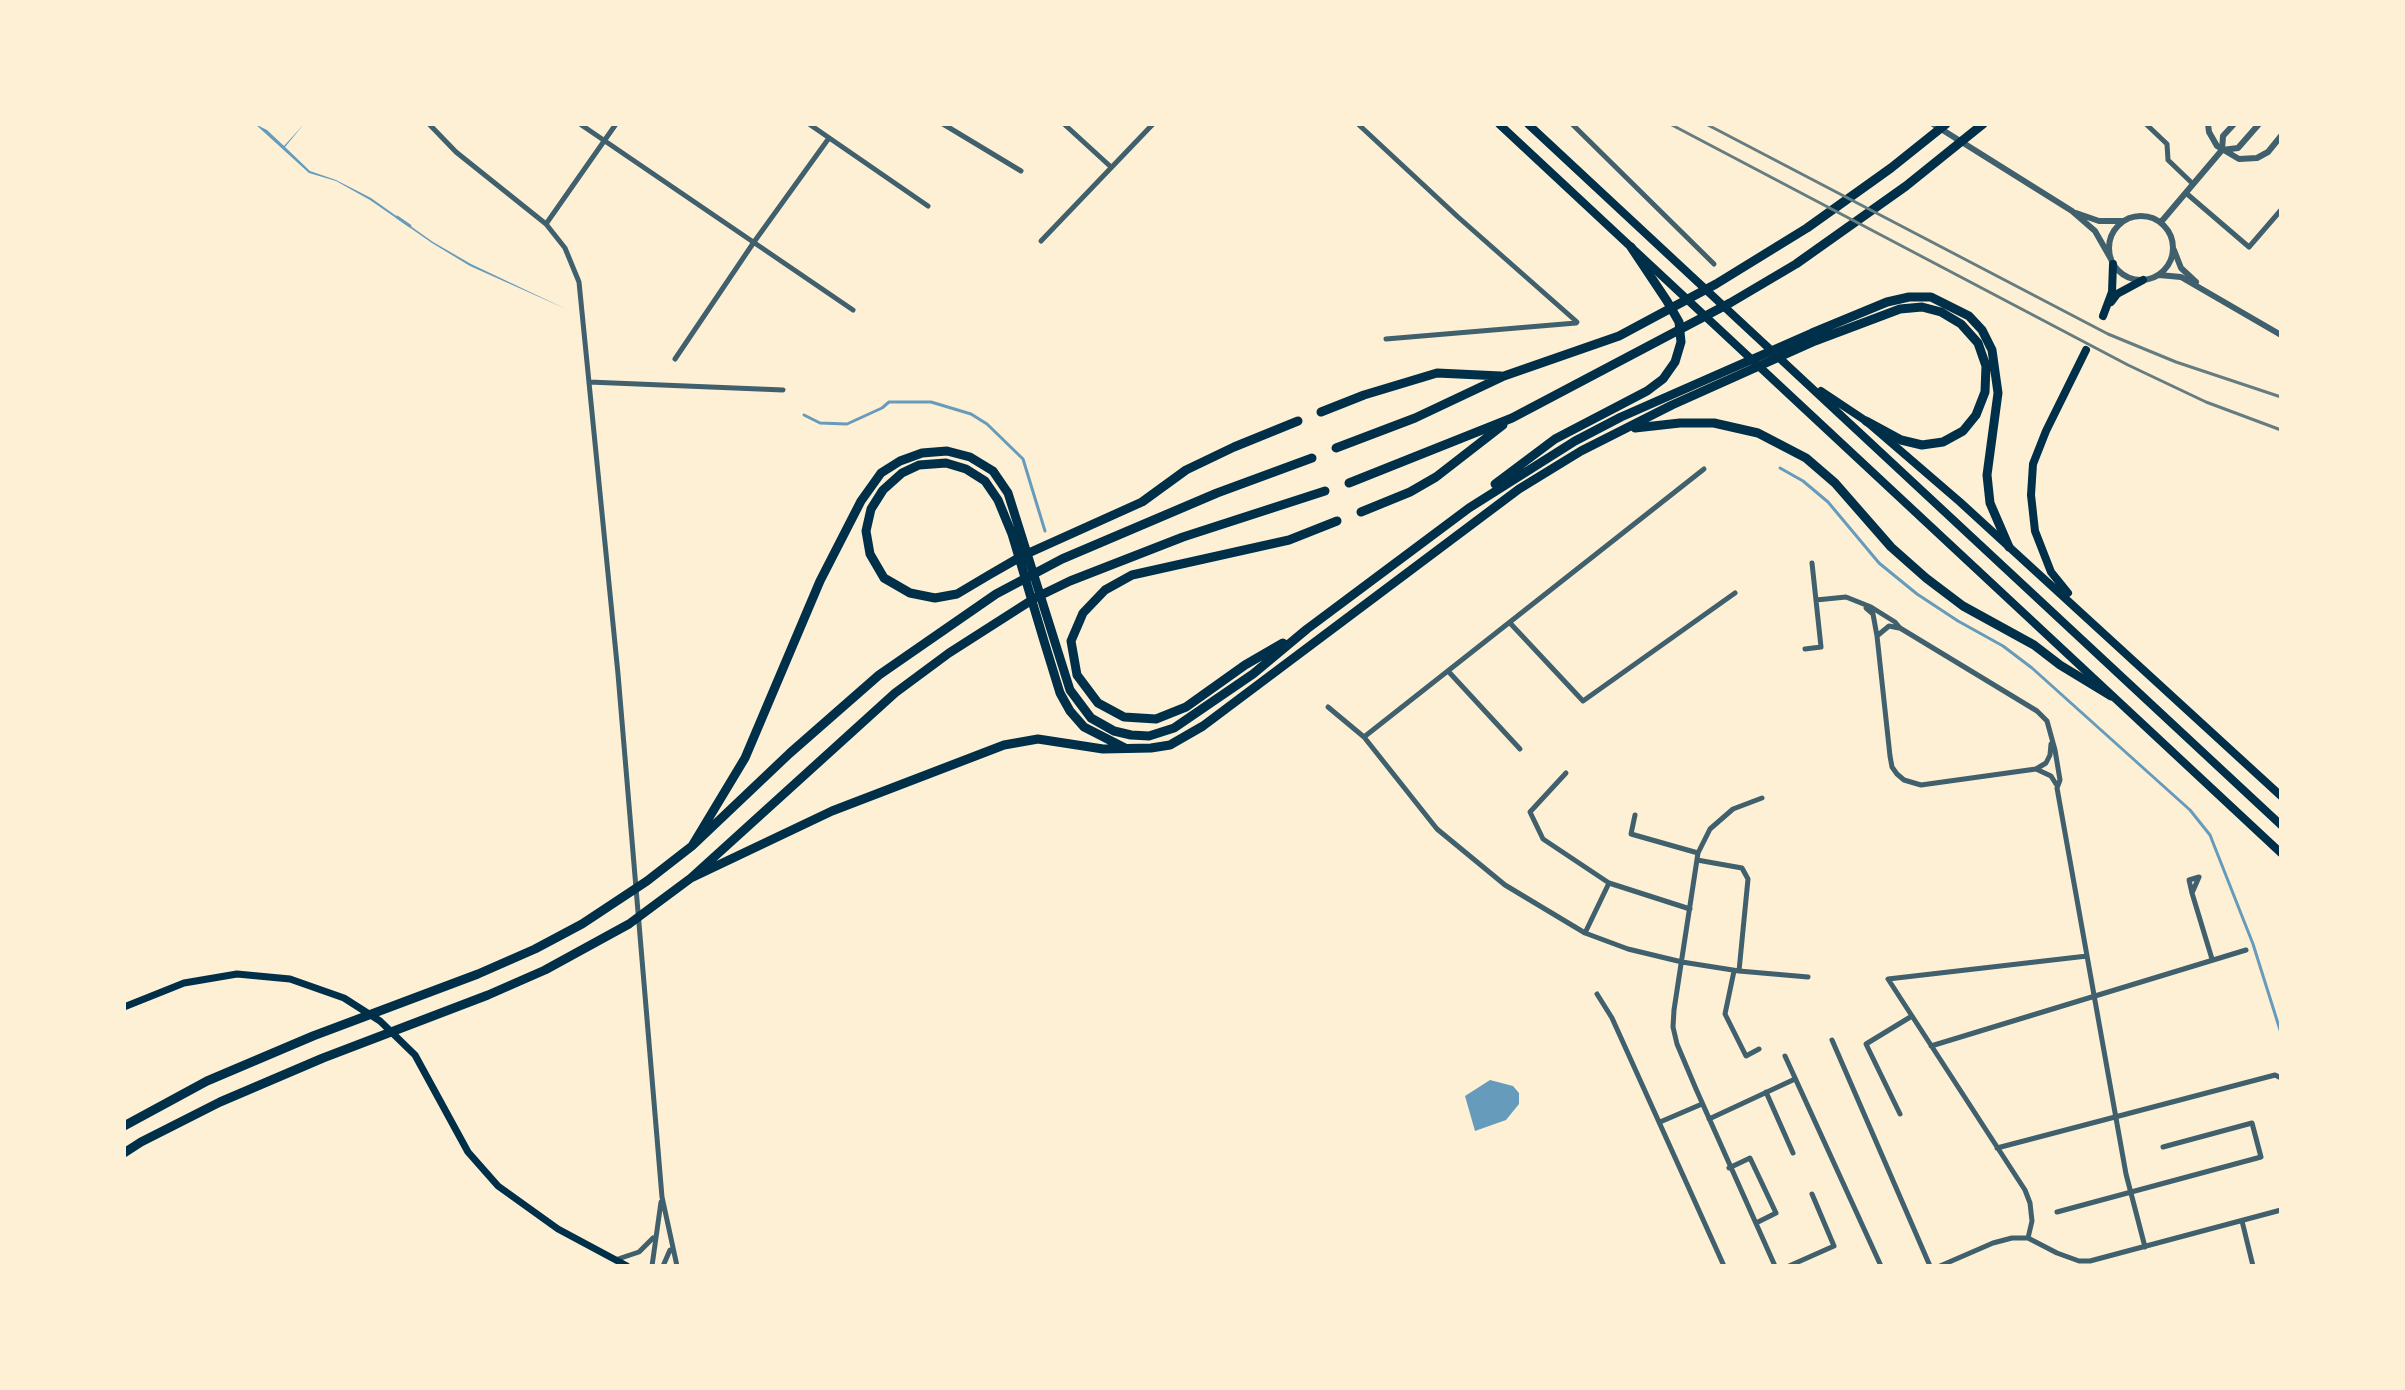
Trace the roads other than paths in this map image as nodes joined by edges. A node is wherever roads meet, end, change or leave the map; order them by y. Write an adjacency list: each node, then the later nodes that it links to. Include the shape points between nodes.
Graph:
1 (429, 124): 32 (street)
2 (580, 124): 21 (street)
3 (616, 124): 21 (street)
4 (809, 124): 20 (street)
5 (943, 124): 24 (street)
6 (1064, 124): 23 (street)
7 (1153, 124): 23 (street)
8 (1358, 124): 45 (street, via 1577,322)
9 (1499, 124): 35 (highway)
10 (1528, 124): 50 (highway)
11 (1572, 124): 38 (street)
12 (1933, 124): 29 (street)
13 (1946, 124): 48 (highway, via 1807,228 1716,284 1619,336)
14 (1983, 124): 54 (highway, via 1796,264)
15 (2146, 124): 25 (street, via 2167,144 2168,160)
16 (2208, 124): 22 (street)
17 (2234, 124): 22 (street, via 2223,136)
18 (2259, 124): 22 (street, via 2238,148)
19 (2281, 136): 22 (street, via 2257,158 2239,159)
20 (829, 138): 27 (street); 34 (street)
21 (604, 141): 32 (street); 34 (street)
22 (2222, 150): 25 (street)
23 (1111, 167): 33 (street)
24 (1021, 171)
25 (2193, 184): 26 (street)
26 (2186, 193): 28 (street, via 2249,247); 31 (street)
27 (928, 206)
28 (2281, 210)
29 (2072, 211): 30 (street, via 2099,221); 37 (street, via 2095,231)
30 (2123, 221): 31 (street, via 2143,215); 37 (street, via 2111,237)
31 (2161, 222): 36 (street)
32 (546, 224): 51 (street, via 565,248 579,282)
33 (1041, 241)
34 (754, 242): 42 (street); 47 (street)
35 (1631, 247): 63 (highway, via 1679,322 1675,362 1647,391 1555,439); 78 (highway)
36 (2174, 250): 39 (street); 41 (street, via 2181,268)
37 (2112, 261): 40 (street, via 2126,276); 40 (highway, via 2112,292 2103,314 2117,294)
38 (1714, 264)
39 (2159, 275): 40 (street); 41 (street, via 2181,277)
40 (2143, 280)
41 (2205, 290): 43 (street)
42 (853, 310)
43 (2281, 335)
44 (1813, 337): 49 (highway); 56 (highway, via 1922,307 1961,324 1978,343 1986,366 1985,392 1963,431 1922,445); 66 (highway, via 1909,297 1931,297 1969,316 1982,330 1996,368 1998,393 1987,475 1990,503)
45 (1386, 339)
46 (2086, 351): 71 (highway, via 2037,453 2031,495 2035,531 2051,572)
47 (675, 359)
48 (1504, 376): 53 (highway, via 1437,373); 58 (highway)
49 (1722, 378): 57 (highway); 63 (highway, via 1621,417)
50 (1803, 380): 56 (highway); 90 (highway)
51 (589, 382): 52 (street); 129 (street)
52 (783, 390)
53 (1321, 412)
54 (1512, 418): 61 (highway); 64 (highway, via 1436,477)
55 (1298, 421): 82 (highway, via 1186,470 1142,502 1057,540 989,575 957,594 935,598 910,593 884,578 870,554 866,531 871,509 883,490 919,465 946,463 985,481 1012,534 1060,693 1084,727)
56 (1866, 421): 66 (highway)
57 (1628, 429): 78 (highway, via 1714,423 1758,433 1806,458 1926,578); 82 (highway, via 1519,489 1203,726 1170,745)
58 (1336, 448)
59 (1312, 458): 91 (highway, via 1062,559 996,594 879,675)
60 (1704, 469): 72 (street)
61 (1349, 483)
62 (1325, 491): 94 (highway, via 1070,581 1002,618 895,693)
63 (1469, 508): 74 (highway)
64 (1361, 512)
65 (1337, 521): 74 (highway, via 1289,540 1132,575 1105,590 1083,613 1071,641 1077,675 1098,703 1124,717 1156,719 1186,707)
66 (2009, 547): 71 (highway)
67 (1812, 563): 69 (street)
68 (1735, 593): 72 (street, via 1583,701)
69 (1816, 600): 70 (street, via 1846,597); 76 (street, via 1821,647)
70 (1863, 606): 73 (street); 75 (street, via 1873,614)
71 (2083, 612): 87 (highway)
72 (1510, 623): 77 (street)
73 (1900, 628): 75 (street, via 1889,626); 81 (street, via 2037,711 2047,721)
74 (1307, 629): 91 (highway, via 1174,728 1149,736 1114,731 1091,718 1070,690 1008,493 993,471 947,451 922,453 881,473 861,501 820,581 745,758)
75 (1877, 636): 84 (street, via 1892,767 1904,780 1921,785)
76 (1805, 649)
77 (1448, 671): 80 (street); 83 (street)
78 (2111, 696): 92 (highway)
79 (1328, 707): 80 (street)
80 (1364, 737): 98 (street, via 1437,829 1505,885)
81 (2052, 743): 84 (street, via 2046,763); 86 (street)
82 (1128, 749): 94 (highway, via 1038,739 1004,745 832,811)
83 (1520, 749)
84 (2036, 769): 86 (street)
85 (1566, 773): 95 (street, via 1530,812 1543,839)
86 (2057, 785): 100 (street)
87 (2281, 796)
88 (1762, 798): 93 (street, via 1733,809 1710,829)
89 (1635, 815): 93 (street, via 1631,834)
90 (2281, 825)
91 (692, 846): 121 (highway, via 626,896 535,949 207,1081)
92 (2281, 853)
93 (1697, 856): 97 (street); 103 (street, via 1742,868 1748,879)
94 (691, 878): 124 (highway, via 629,924 545,970 220,1102)
95 (1609, 883): 97 (street); 98 (street)
96 (2192, 893): 101 (street)
97 (1690, 909): 102 (street)
98 (1585, 933): 102 (street)
99 (2246, 950): 101 (street)
100 (2087, 956): 106 (street); 108 (street, via 1888,979)
101 (2212, 959): 106 (street)
102 (1682, 962): 103 (street); 116 (street, via 1673,1027)
103 (1736, 971): 104 (street); 111 (street, via 1725,1014 1746,1056)
104 (1808, 977)
105 (1597, 994): 120 (street)
106 (2094, 998): 110 (street); 118 (street)
107 (124, 1007): 138 (main road, via 207,977 262,975 344,998 380,1021 415,1055 481,1168 528,1209)
108 (1912, 1016): 110 (street); 117 (street, via 1866,1044)
109 (1832, 1040): 148 (street)
110 (1931, 1046): 123 (street)
111 (1759, 1049)
112 (1785, 1056): 114 (street)
113 (2281, 1078): 118 (street, via 2275,1075)
114 (1795, 1079): 115 (street); 147 (street)
115 (1766, 1092): 119 (street); 125 (street)
116 (1702, 1104): 119 (street); 120 (street)
117 (1900, 1114)
118 (2115, 1118): 123 (street); 127 (street)
119 (1709, 1119): 126 (street)
120 (1660, 1122): 144 (street)
121 (124, 1126)
122 (2163, 1147): 127 (street, via 2252,1123 2261,1157)
123 (1997, 1148): 135 (street, via 2030,1203)
124 (124, 1153)
125 (1793, 1153)
126 (1729, 1168): 133 (street); 133 (street, via 1750,1158 1776,1213)
127 (2129, 1191): 131 (street); 137 (street)
128 (1812, 1194): 139 (street, via 1834,1246)
129 (662, 1197): 134 (street); 136 (street)
130 (2281, 1210): 132 (street)
131 (2057, 1212)
132 (2242, 1221): 137 (street); 150 (street)
133 (1756, 1223): 145 (street)
134 (654, 1238): 138 (street, via 639,1252); 141 (street)
135 (2028, 1238): 137 (street, via 2079,1261); 149 (street, via 1993,1243)
136 (670, 1245): 142 (street); 143 (street)
137 (2145, 1247)
138 (615, 1260): 140 (main road)
139 (1800, 1264): 146 (street)
140 (627, 1266)
141 (652, 1266)
142 (663, 1266)
143 (677, 1266)
144 (1724, 1266)
145 (1775, 1266)
146 (1789, 1266)
147 (1881, 1266)
148 (1930, 1266)
149 (1940, 1266)
150 (2253, 1266)

